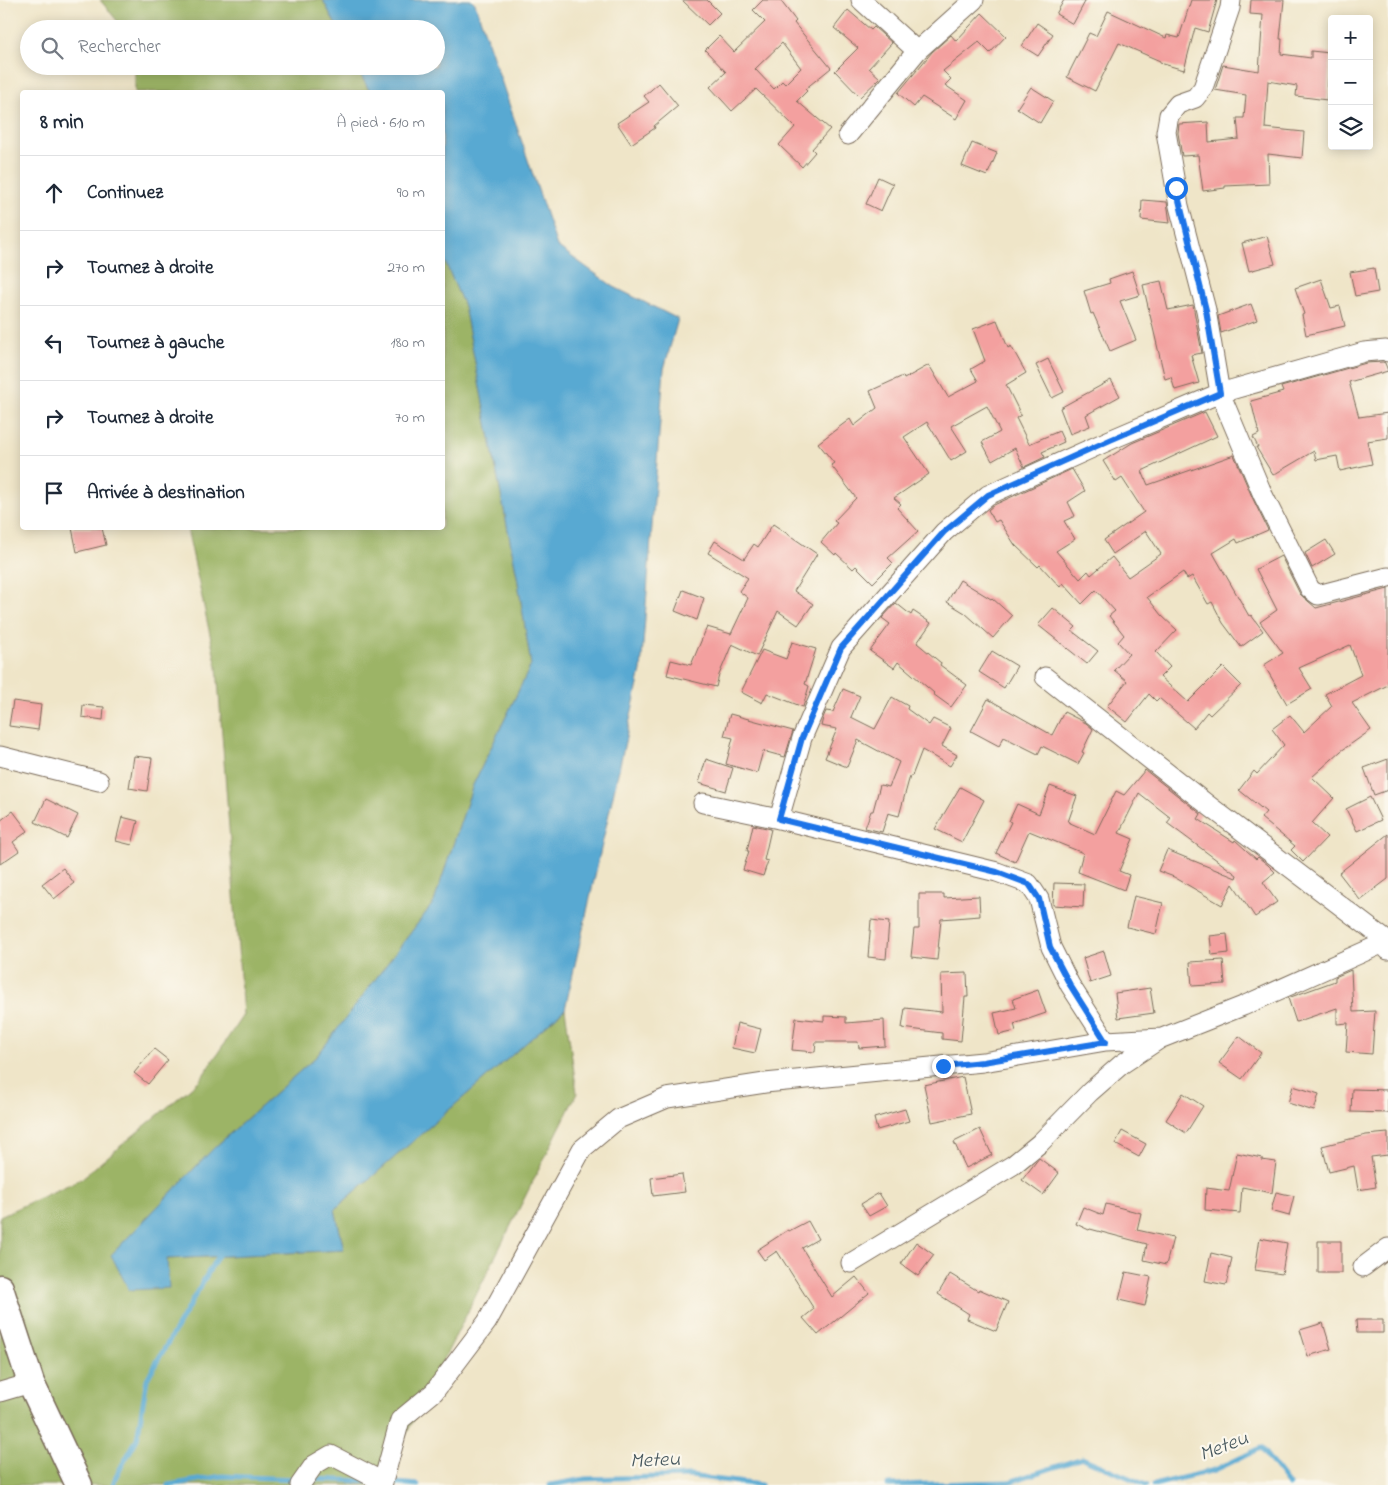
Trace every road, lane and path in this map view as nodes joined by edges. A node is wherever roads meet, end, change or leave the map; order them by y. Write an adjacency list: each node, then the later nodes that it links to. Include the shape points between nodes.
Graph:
1 (861, 0): 4 (street)
2 (974, 0): 4 (street)
3 (1231, 0): 7 (street, via 1203,88 1195,98 1178,104 1169,115 1166,132 1179,206 1206,310)
4 (918, 51): 5 (street)
5 (848, 135)
6 (1388, 352): 7 (street, via 1364,352)
7 (1220, 393): 8 (street, via 1263,495 1310,589 1318,595); 13 (street, via 988,495 944,532 841,648 802,738)
8 (1388, 577)
9 (1046, 677): 14 (street)
10 (0, 756): 11 (street)
11 (98, 781)
12 (703, 803): 13 (street)
13 (779, 819): 16 (street, via 997,872 1029,884 1039,899 1050,947)
14 (1388, 945): 15 (street)
15 (1162, 1038): 16 (street); 18 (street, via 1122,1064 1040,1144 1013,1165)
16 (1106, 1042): 24 (street, via 983,1062 765,1083 667,1098 618,1119 582,1149 487,1322 434,1392 400,1420 383,1482 331,1454 314,1465)
17 (1388, 1248): 19 (street)
18 (851, 1263)
19 (1363, 1267)
20 (0, 1288): 21 (street)
21 (30, 1383): 22 (street); 23 (street)
22 (0, 1392)
23 (80, 1485)
24 (300, 1485)

